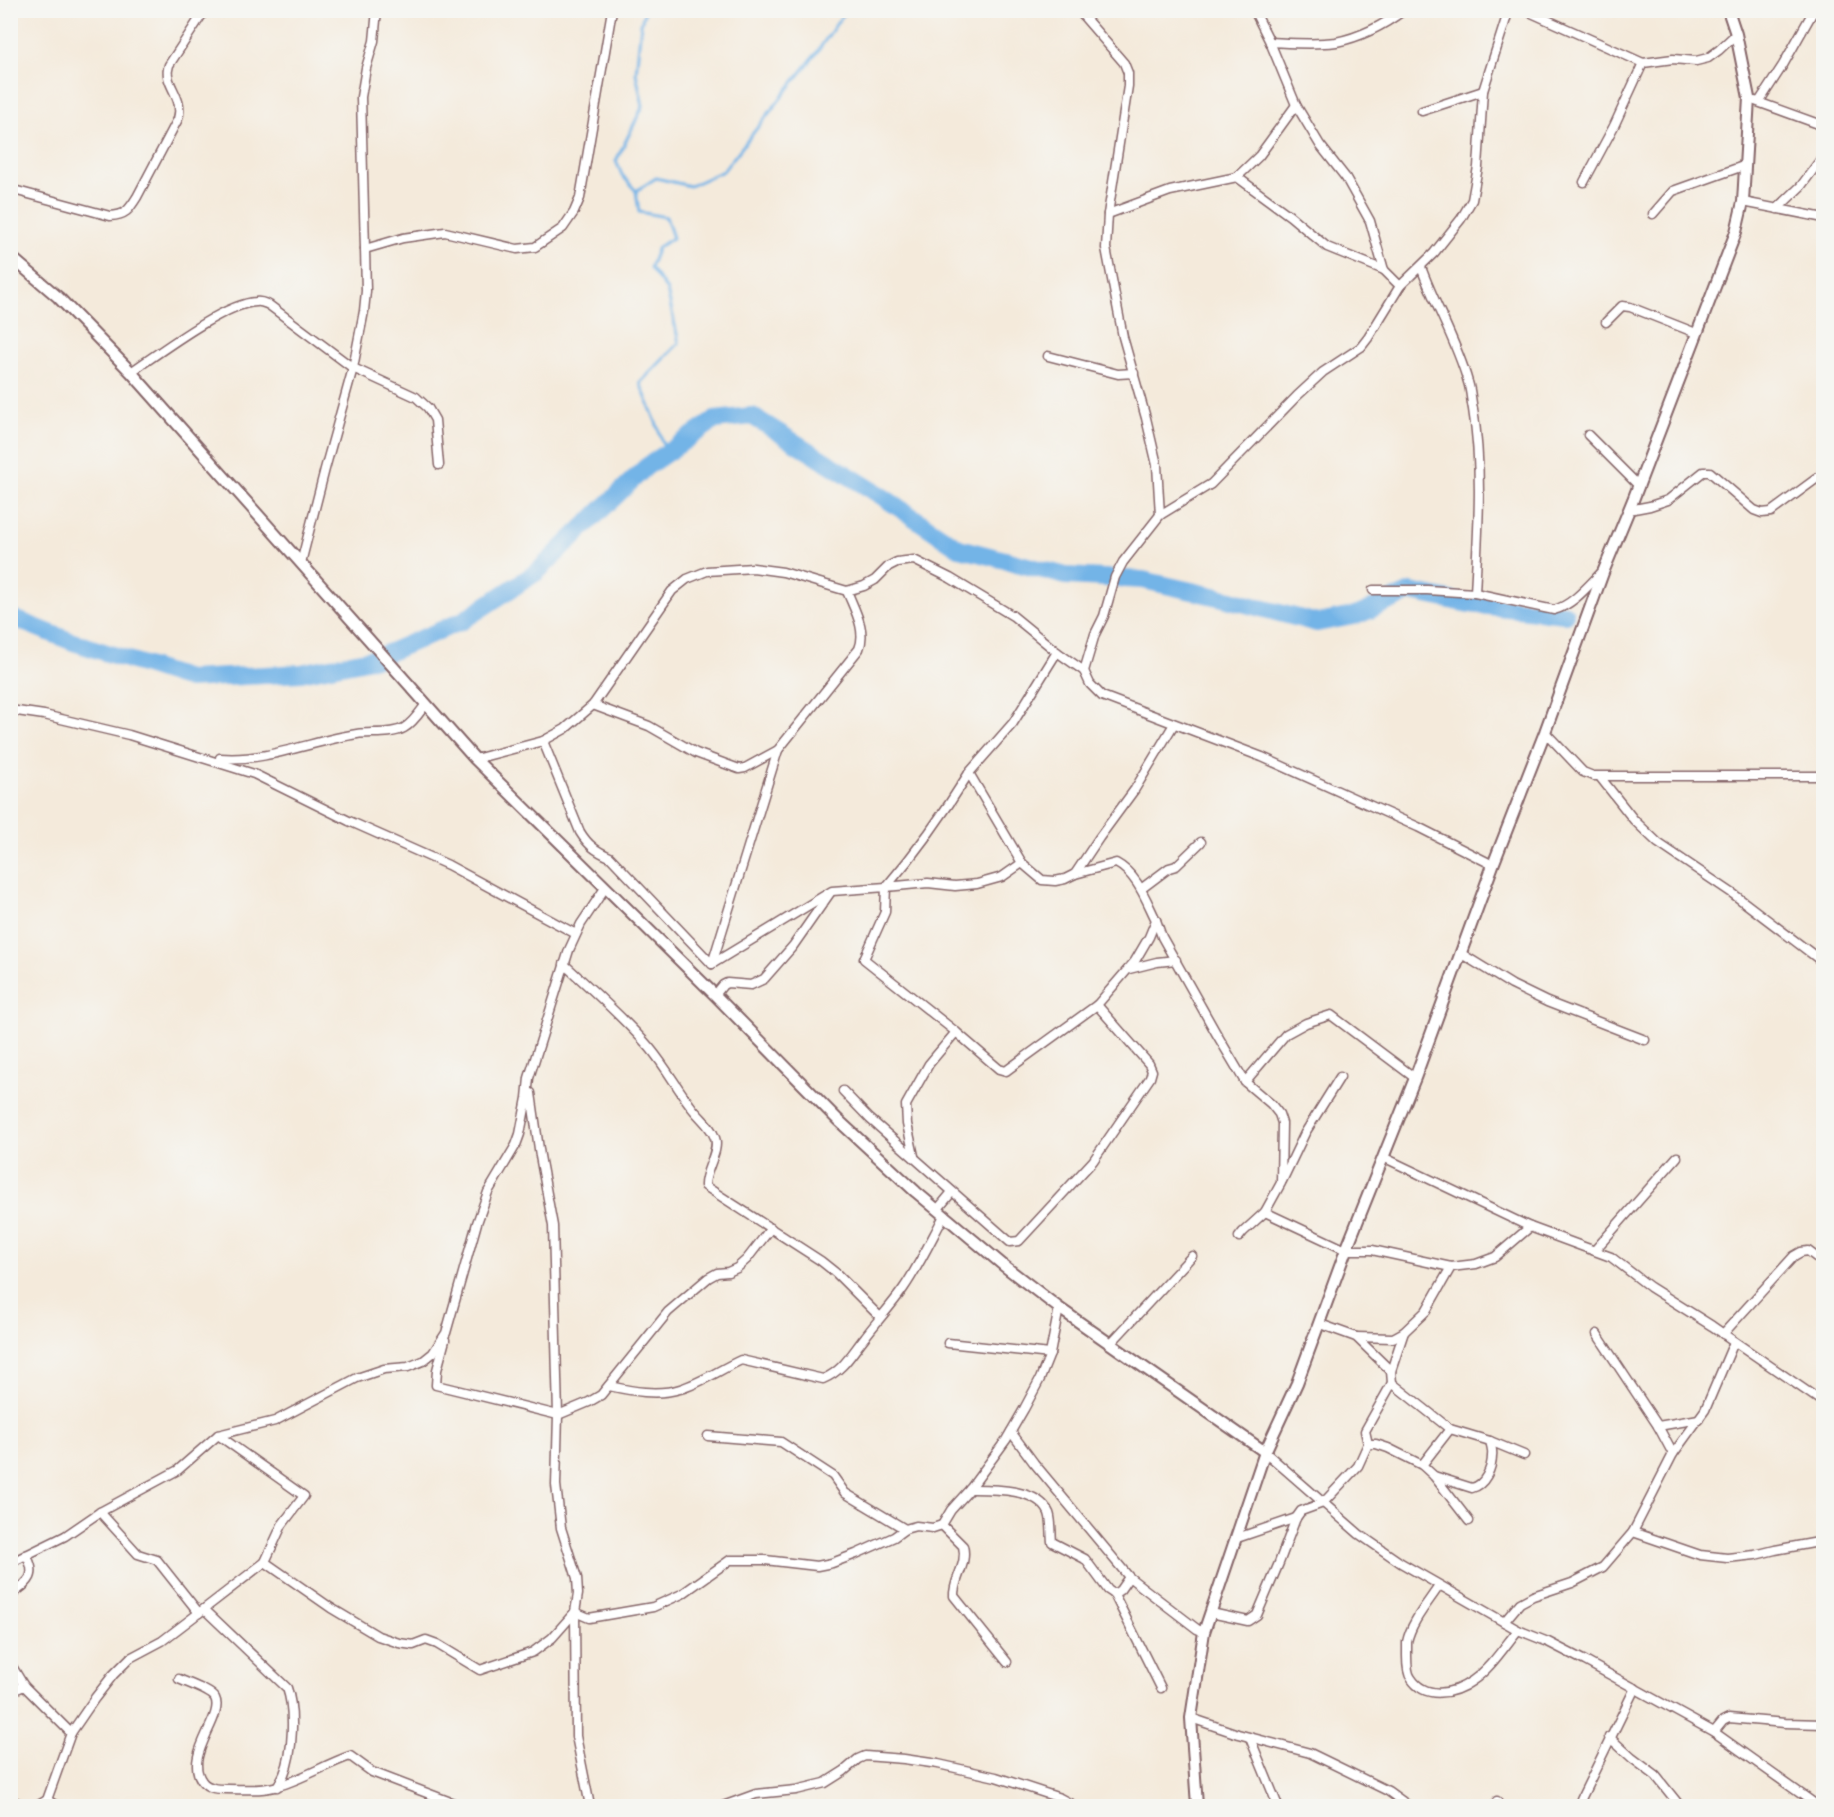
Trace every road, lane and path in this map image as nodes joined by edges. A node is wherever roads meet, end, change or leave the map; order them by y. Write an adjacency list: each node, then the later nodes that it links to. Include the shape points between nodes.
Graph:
1 (205, 10): 23 (street, via 169,64 168,77 181,110 130,208 122,215 110,216)
2 (377, 10): 29 (street, via 361,97)
3 (612, 10): 29 (street, via 580,198 563,228 535,247 517,249 445,232)
4 (1254, 10): 12 (street)
5 (1404, 10): 12 (street, via 1386,24 1336,42)
6 (1507, 10): 14 (street)
7 (1525, 10): 13 (street)
8 (1728, 10): 11 (street)
9 (1814, 10): 15 (street, via 1783,65)
10 (1081, 12): 26 (street, via 1128,73)
11 (1736, 34): 13 (street, via 1719,51 1696,62 1673,59); 15 (street)
12 (1270, 42): 16 (street)
13 (1643, 63): 22 (street)
14 (1483, 91): 17 (street); 31 (street, via 1472,200)
15 (1754, 100): 18 (street); 20 (street)
16 (1296, 105): 21 (street); 32 (street, via 1370,221)
17 (1422, 111)
18 (1824, 126)
19 (1824, 155): 25 (street, via 1801,186)
20 (1746, 165): 24 (street); 27 (street, via 1673,191)
21 (1237, 177): 26 (street, via 1170,191); 32 (street, via 1328,247)
22 (1584, 182)
23 (10, 189)
24 (1743, 202): 25 (street); 35 (street)
25 (1777, 209): 28 (street)
26 (1108, 214): 39 (street, via 1106,248)
27 (1653, 214)
28 (1824, 218)
29 (365, 249): 37 (street, via 364,311)
30 (10, 256): 38 (street, via 58,297)
31 (1421, 267): 33 (street); 50 (street, via 1469,383 1480,496)
32 (1384, 270): 33 (street)
33 (1400, 286): 45 (street, via 1361,347 1323,372 1211,484)
34 (1606, 322): 35 (street, via 1622,306)
35 (1696, 333): 43 (street)
36 (1048, 356): 39 (street, via 1118,374)
37 (353, 368): 38 (street, via 259,301 236,307 201,325); 41 (street, via 416,398 428,408 435,420); 46 (street)
38 (131, 372): 46 (street)
39 (1134, 374): 45 (street, via 1157,465)
40 (1588, 435): 43 (street)
41 (439, 465)
42 (1824, 473): 44 (street, via 1771,512 1754,510 1710,472 1703,472 1668,500)
43 (1639, 486): 44 (street)
44 (1629, 510): 47 (street)
45 (1160, 515): 52 (street, via 1115,577)
46 (301, 563): 53 (street)
47 (1604, 570): 50 (street, via 1572,600 1554,610); 57 (street)
48 (1373, 590): 50 (street)
49 (847, 591): 51 (street, via 875,580 897,562 914,560 979,594); 54 (street, via 783,572 753,568 707,571 687,579 672,591); 59 (street, via 862,632 859,649)
50 (1475, 593)
51 (1057, 652): 52 (street); 62 (street, via 1013,723)
52 (1084, 671): 56 (street, via 1102,696)
53 (426, 704): 60 (street, via 400,730 358,734 247,759); 61 (street)
54 (593, 705): 58 (street, via 565,729); 59 (street, via 650,726 696,753 739,769)
55 (10, 710): 60 (street, via 129,735)
56 (1174, 724): 67 (street, via 1262,757); 68 (street, via 1135,789)
57 (1545, 732): 64 (street, via 1583,772); 67 (street)
58 (543, 741): 61 (street); 79 (street, via 587,843 610,857)
59 (778, 750): 79 (street)
60 (195, 756): 74 (street, via 275,783 348,821 448,865)
61 (475, 759): 70 (street)
62 (969, 773): 66 (street); 69 (street, via 942,817)
63 (1824, 776): 64 (street)
64 (1600, 777): 77 (street, via 1658,843)
65 (1200, 842): 71 (street, via 1176,866)
66 (1022, 862): 68 (street, via 1042,880 1065,879); 69 (street, via 1002,877 977,884)
67 (1492, 865): 75 (street)
68 (1075, 874): 71 (street, via 1116,863)
69 (886, 887): 72 (street); 83 (street, via 885,912 864,959)
70 (605, 888): 74 (street); 81 (street)
71 (1141, 889): 73 (street)
72 (832, 891): 79 (street); 81 (street, via 764,979 751,985 727,983)
73 (1156, 920): 76 (street); 80 (street)
74 (576, 934): 78 (street)
75 (1460, 953): 84 (street, via 1512,986); 87 (street)
76 (1176, 960): 80 (street); 88 (street)
77 (1824, 963)
78 (564, 964): 86 (street); 98 (street, via 651,1050 710,1128 716,1148 705,1186)
79 (712, 964)
80 (1129, 969): 82 (street)
81 (715, 995): 96 (street, via 838,1120)
82 (1098, 1005): 83 (street, via 1006,1071); 94 (street, via 1152,1071 1093,1161 1015,1243)
83 (956, 1032): 92 (street, via 929,1064 906,1105)
84 (1645, 1040)
85 (1340, 1077): 93 (street, via 1305,1133)
86 (529, 1078): 109 (street, via 520,1134 488,1192); 121 (street, via 553,1226)
87 (1414, 1078): 88 (street, via 1331,1015 1286,1034); 90 (street)
88 (1245, 1082): 93 (street, via 1279,1114)
89 (843, 1090): 92 (street)
90 (1383, 1157): 97 (street); 100 (street)
91 (1677, 1157): 101 (street)
92 (915, 1158): 94 (street)
93 (1281, 1183): 95 (street)
94 (952, 1192): 96 (street)
95 (1265, 1212): 99 (street); 100 (street)
96 (940, 1213): 105 (street); 106 (street, via 920,1262)
97 (1530, 1227): 101 (street); 104 (street, via 1495,1257)
98 (771, 1228): 106 (street, via 829,1267); 119 (street, via 737,1268 708,1278 668,1312)
99 (1239, 1238)
100 (1346, 1250): 104 (street, via 1371,1250); 107 (street)
101 (1594, 1250): 111 (street, via 1611,1257)
102 (1192, 1256): 115 (street)
103 (1824, 1263): 111 (street, via 1808,1251 1794,1256)
104 (1451, 1267): 108 (street, via 1426,1311)
105 (1059, 1308): 115 (street); 116 (street)
106 (880, 1317): 119 (street, via 844,1366 823,1379 741,1360 680,1389 634,1391)
107 (1320, 1324): 112 (street); 130 (street)
108 (1404, 1332): 112 (street, via 1393,1338); 117 (street)
109 (446, 1334): 121 (street, via 436,1386); 126 (street, via 423,1361 357,1378 275,1420)
110 (1597, 1334): 123 (street)
111 (1723, 1334): 113 (street)
112 (1356, 1337): 117 (street)
113 (1734, 1342): 120 (street); 122 (street)
114 (948, 1343): 116 (street)
115 (1111, 1343): 130 (street)
116 (1050, 1354): 125 (street)
117 (1391, 1371): 118 (street)
118 (1392, 1383): 124 (street); 129 (street, via 1365,1431)
119 (609, 1386): 121 (street, via 589,1402)
120 (1824, 1403)
121 (558, 1415): 153 (street, via 556,1485 561,1528 577,1578)
122 (1699, 1419): 123 (street); 131 (street)
123 (1658, 1426): 131 (street)
124 (1450, 1429): 128 (street); 133 (street)
125 (1011, 1432): 135 (street); 148 (street)
126 (218, 1436): 137 (street, via 178,1470); 146 (street, via 304,1496 282,1526)
127 (708, 1436): 141 (street, via 781,1442 833,1476 845,1493)
128 (1490, 1441): 132 (street); 134 (street, via 1489,1469 1477,1487)
129 (1368, 1444): 133 (street, via 1388,1448); 136 (street, via 1358,1466)
130 (1265, 1452): 136 (street); 143 (street)
131 (1673, 1454): 142 (street)
132 (1524, 1455)
133 (1422, 1465): 134 (street)
134 (1434, 1476): 139 (street)
135 (970, 1489): 140 (street); 150 (street, via 1001,1489 1040,1502 1049,1513 1052,1542 1085,1559)
136 (1323, 1503): 138 (street, via 1301,1511); 149 (street, via 1359,1534)
137 (100, 1512): 145 (street); 152 (street, via 138,1554 157,1560)
138 (1296, 1518): 143 (street); 154 (street, via 1257,1615 1248,1621)
139 (1469, 1521)
140 (942, 1525): 141 (street); 158 (street, via 964,1550 954,1596)
141 (905, 1529): 153 (street, via 832,1563 817,1566 730,1560 682,1594 653,1607 589,1618)
142 (1633, 1533): 144 (street, via 1700,1555 1727,1558); 155 (street, via 1603,1567 1520,1603)
143 (1237, 1538): 154 (street)
144 (1824, 1541)
145 (26, 1555): 147 (street); 151 (street, via 32,1574)
146 (265, 1562): 152 (street); 153 (street, via 378,1636 413,1645 426,1640 480,1670 532,1652 552,1638)
147 (10, 1563)
148 (1129, 1577): 150 (street); 157 (street)
149 (1439, 1586): 155 (street); 156 (street, via 1407,1642 1410,1677 1426,1692 1438,1694 1475,1680)
150 (1114, 1594): 162 (street)
151 (10, 1596)
152 (201, 1611): 168 (street, via 162,1641 124,1663); 171 (street, via 287,1688 290,1753)
153 (575, 1612): 178 (street, via 576,1736)
154 (1210, 1613): 157 (street)
155 (1504, 1622): 156 (street)
156 (1518, 1630): 163 (street)
157 (1204, 1632): 165 (street)
158 (1007, 1662)
159 (10, 1663): 161 (street)
160 (178, 1679): 171 (street, via 212,1694 216,1700 196,1768 206,1785 216,1789)
161 (24, 1686): 164 (street); 168 (street)
162 (1161, 1688)
163 (1635, 1688): 167 (street); 170 (street)
164 (10, 1692)
165 (1191, 1719): 169 (street); 181 (street)
166 (1824, 1724): 167 (street, via 1729,1718)
167 (1714, 1732): 186 (street)
168 (71, 1733): 173 (street)
169 (1250, 1737): 182 (street); 183 (street, via 1310,1754 1388,1791)
170 (1610, 1737): 184 (street, via 1581,1799); 185 (street, via 1656,1776)
171 (277, 1787): 177 (street, via 350,1756 372,1772)
172 (10, 1800): 174 (street)
173 (48, 1800): 175 (street); 176 (street)
174 (26, 1806)
175 (38, 1806)
176 (57, 1806)
177 (461, 1806)
178 (590, 1806)
179 (723, 1806): 180 (street, via 756,1794 796,1791 825,1783 865,1756 938,1764 996,1777)
180 (1075, 1806)
181 (1197, 1806)
182 (1278, 1806)
183 (1407, 1806)
184 (1584, 1806)
185 (1680, 1806)
186 (1818, 1806)

